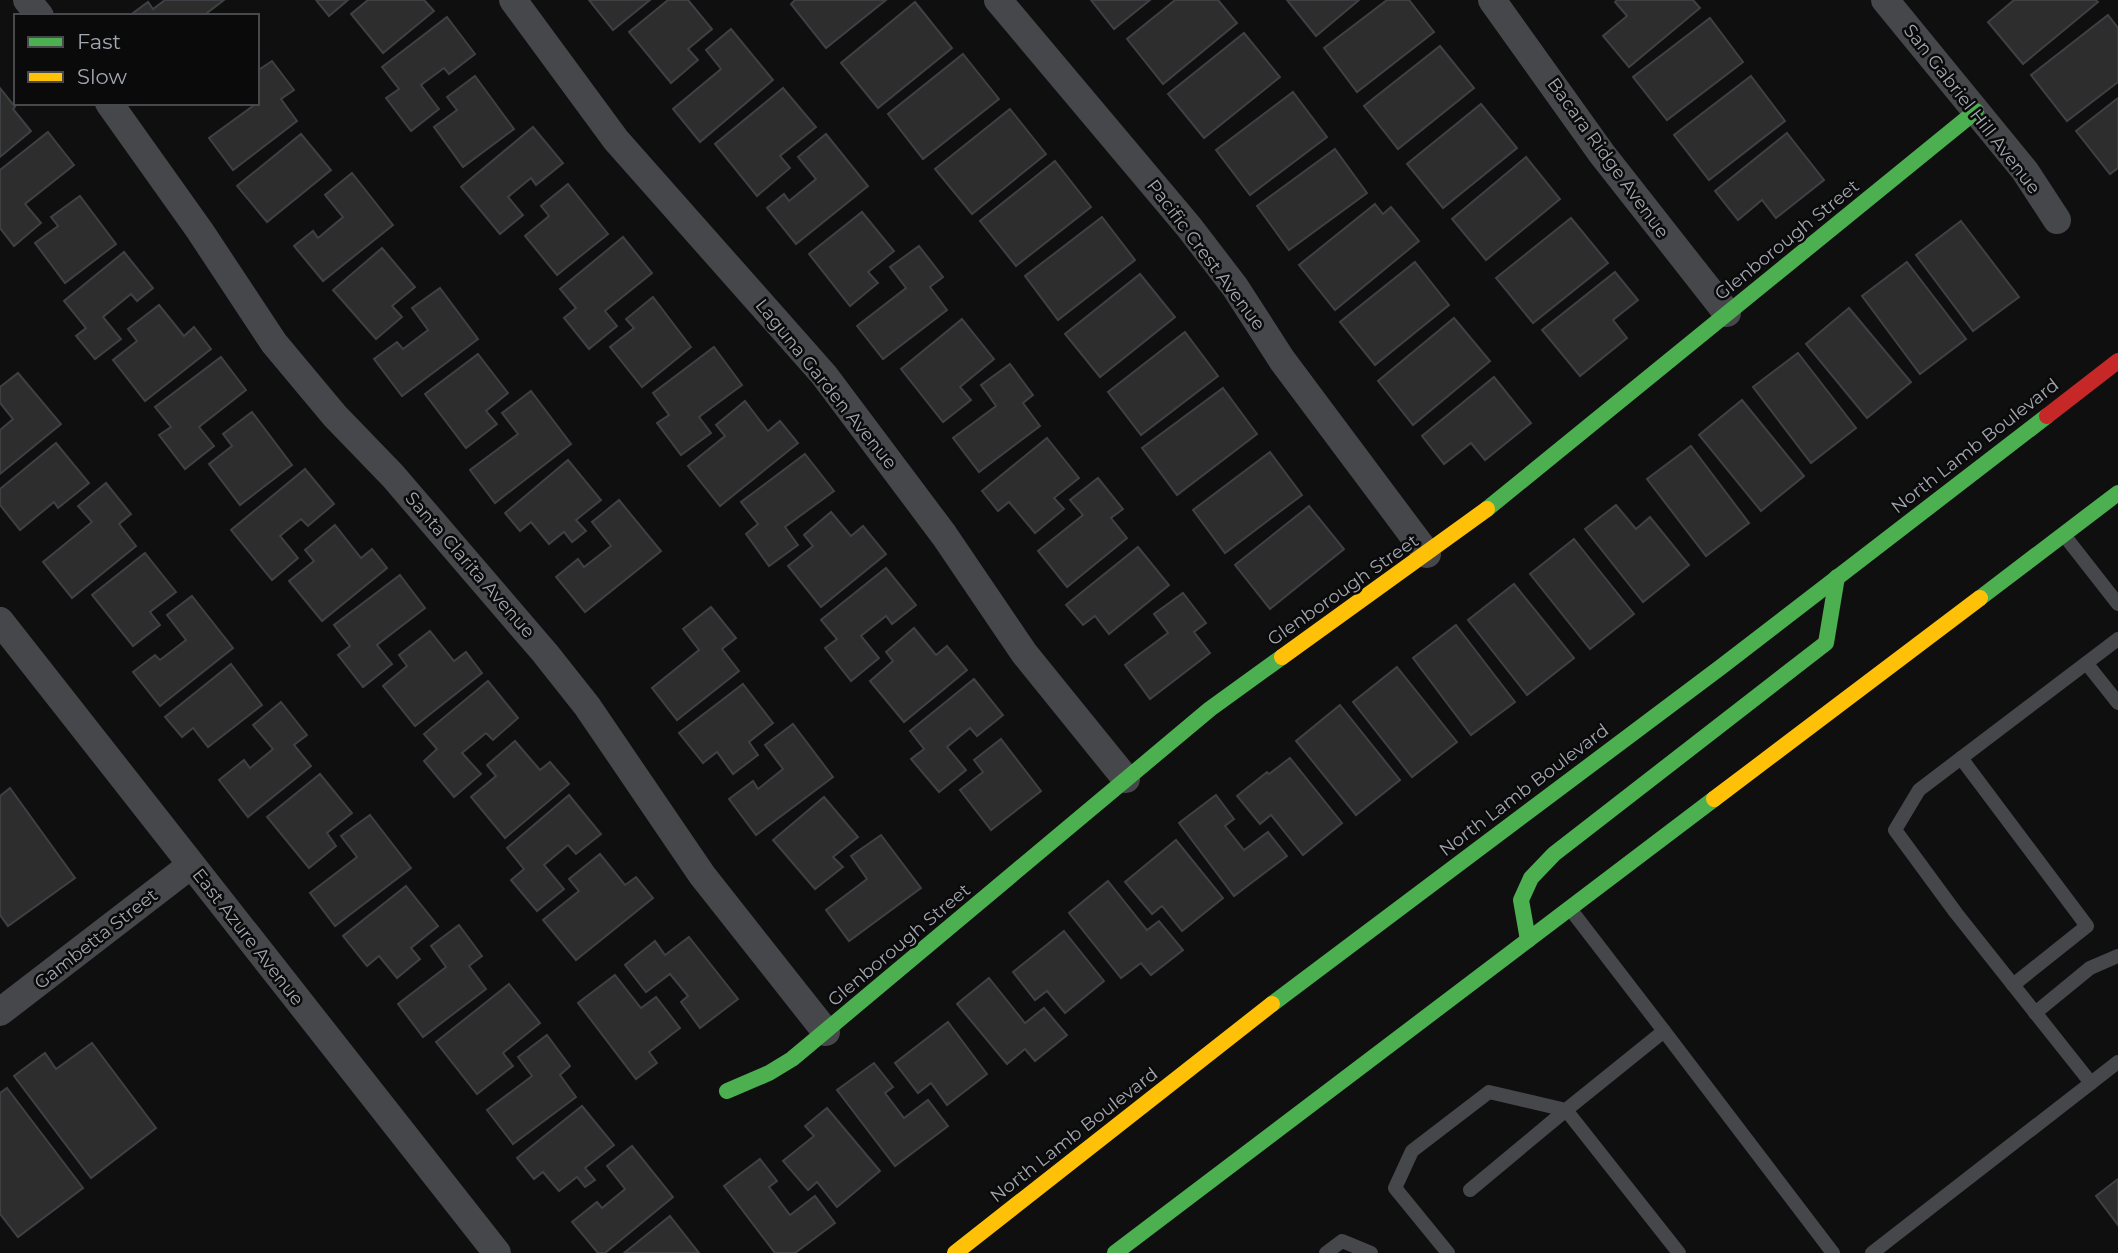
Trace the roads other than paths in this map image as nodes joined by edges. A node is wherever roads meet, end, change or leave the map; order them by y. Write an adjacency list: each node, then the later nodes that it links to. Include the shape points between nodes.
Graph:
1 (27, 0): 6 (street)
2 (513, 0): 22 (street, Laguna Garden Avenue, via 616,141 824,375 944,535 1024,653)
3 (998, 0): 14 (street, Pacific Crest Avenue, via 1189,227)
4 (1492, 0): 10 (street, Bacara Ridge Avenue, via 1617,175)
5 (1885, 0): 8 (street, San Gabriel Hill Avenue)
6 (38, 14)
7 (110, 105): 31 (street, Santa Clarita Avenue, via 274,343 545,653 587,706 702,875)
8 (1976, 111): 9 (street, San Gabriel Hill Avenue); 10 (main road, Glenborough Street)
9 (2057, 220)
10 (1727, 313): 14 (main road, Glenborough Street)
11 (2118, 360): 15 (main road, North Lamb Boulevard)
12 (2118, 493): 13 (main road)
13 (2063, 534): 16 (lane); 24 (main road)
14 (1427, 554): 22 (main road, Glenborough Street, via 1210,709)
15 (1837, 577): 25 (main road, via 1826,643 1554,854 1531,878 1521,900); 38 (main road, North Lamb Boulevard, via 1263,1011)
16 (2118, 604)
17 (0, 621): 23 (street, East Azure Avenue)
18 (2118, 639): 19 (lane)
19 (2087, 664): 20 (lane); 21 (lane)
20 (2118, 703)
21 (1961, 758): 27 (lane, via 1919,790 1895,830); 27 (lane, via 2087,926)
22 (1126, 779): 31 (main road, Glenborough Street)
23 (191, 865): 28 (street, Gambetta Street); 37 (street, East Azure Avenue)
24 (1570, 908): 25 (main road); 30 (lane)
25 (1528, 940): 39 (main road)
26 (2118, 956): 29 (lane, via 2090,968)
27 (2014, 985): 29 (lane)
28 (0, 1012)
29 (2035, 1013): 33 (lane)
30 (1664, 1031): 35 (lane); 44 (lane)
31 (825, 1032): 34 (main road, Glenborough Street, via 769,1073)
32 (2118, 1062): 33 (lane)
33 (2091, 1083): 45 (lane)
34 (727, 1091)
35 (1566, 1110): 36 (lane); 42 (lane, via 1489,1092 1412,1152 1395,1188); 43 (lane)
36 (1470, 1190)
37 (497, 1253)
38 (955, 1253)
39 (1115, 1253)
40 (1326, 1253): 41 (lane, via 1342,1241)
41 (1371, 1253)
42 (1448, 1253)
43 (1679, 1253)
44 (1833, 1253)
45 (1872, 1253)

